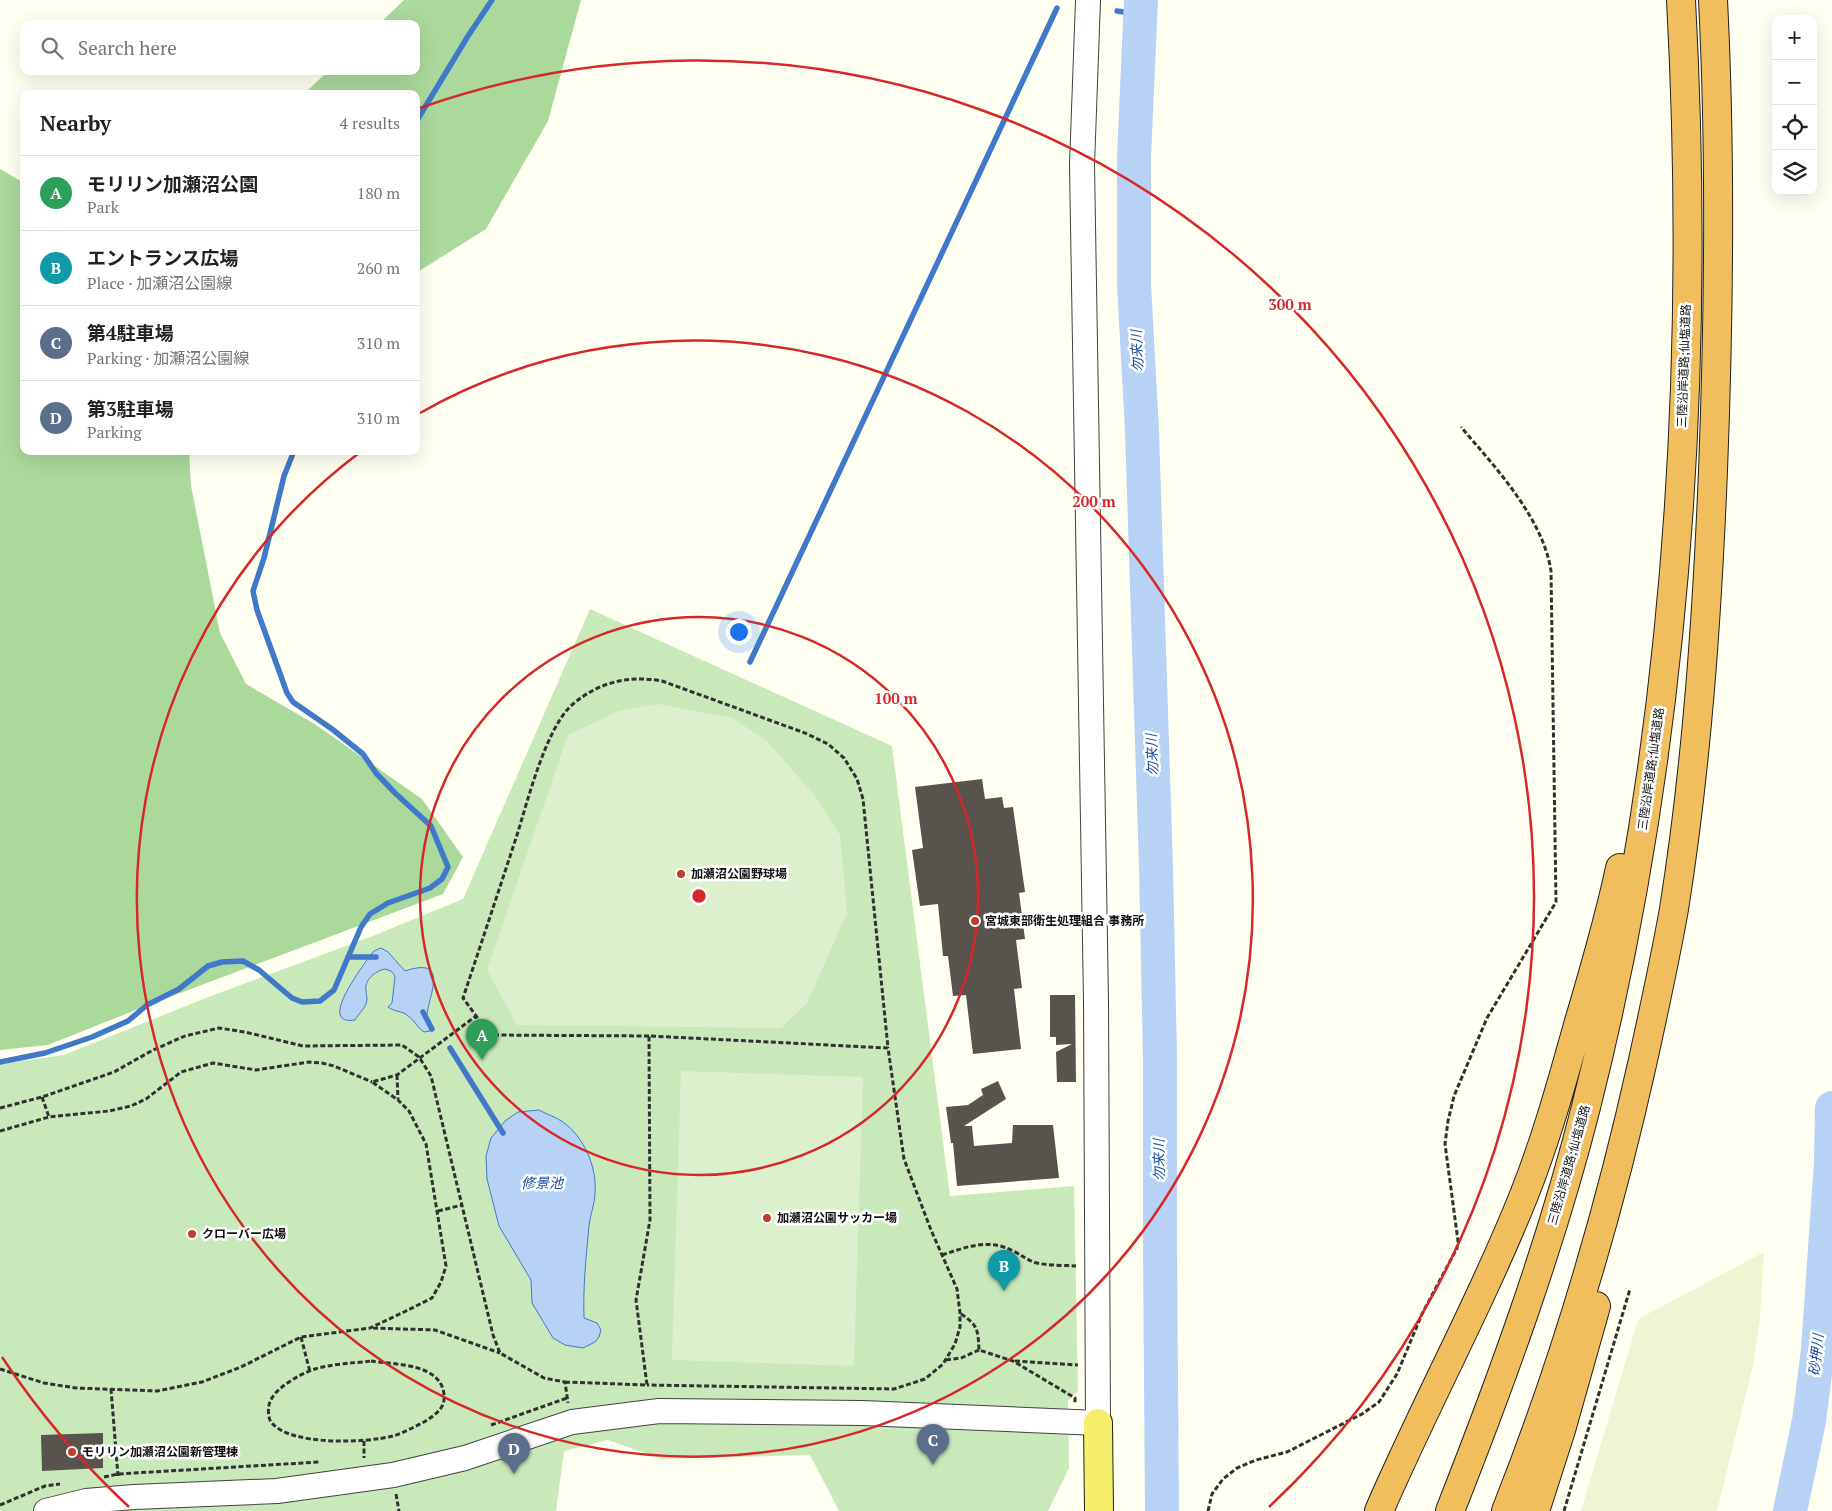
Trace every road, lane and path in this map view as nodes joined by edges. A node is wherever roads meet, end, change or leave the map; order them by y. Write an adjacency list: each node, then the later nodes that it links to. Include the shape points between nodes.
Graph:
1 (1088, 0): 39 (street, via 1082,165 1096,1001)
2 (1681, 0): 5 (highway, 三陸沿岸道路;仙塩道路, via 1687,241 1685,398)
3 (1713, 0): 6 (highway, via 1719,159 1719,282 1711,518 1704,650)
4 (1461, 427): 52 (path, via 1512,488 1549,555 1556,902 1487,1018 1454,1096 1445,1144 1457,1248 1422,1314 1398,1374 1379,1402 1362,1414 1287,1452 1237,1468 1223,1478 1212,1494)
5 (1678, 512): 53 (highway, via 1637,787 1616,885 1557,1099 1524,1194 1495,1262); 54 (highway, 三陸沿岸道路;仙塩道路, via 1651,784 1610,1002 1558,1208 1494,1398)
6 (1674, 910): 55 (highway, via 1609,1198 1552,1387); 56 (highway, via 1663,1014 1622,1211)
7 (476, 1016): 8 (path, via 490,1035); 9 (path, via 463,998 556,725 572,705 589,693 609,683 646,678 805,733 828,744 844,758 864,799); 10 (path)
8 (649, 1036): 9 (path); 34 (path, via 650,1220 636,1300)
9 (888, 1048): 20 (path, via 904,1159)
10 (419, 1057): 11 (path); 13 (path, via 402,1044 303,1046 219,1028 185,1036 114,1072); 18 (path, via 431,1076)
11 (397, 1075): 12 (path); 14 (path)
12 (372, 1082): 14 (path); 16 (path, via 322,1063 256,1070 212,1063 181,1072 146,1099 131,1106)
13 (42, 1097): 15 (path); 16 (path)
14 (398, 1100): 19 (path, via 409,1111 426,1144)
15 (0, 1108)
16 (49, 1117): 17 (path)
17 (0, 1131)
18 (462, 1206): 19 (path); 27 (path)
19 (438, 1211): 24 (path, via 446,1266 432,1298)
20 (942, 1256): 21 (path, via 971,1246 1000,1245 1038,1263); 23 (path, via 957,1289)
21 (1079, 1266)
22 (1630, 1289): 57 (path)
23 (960, 1313): 26 (path, via 973,1322); 28 (path, via 955,1344)
24 (370, 1328): 25 (path); 27 (path, via 435,1330)
25 (300, 1337): 32 (path); 35 (path, via 202,1382 157,1391)
26 (979, 1350): 28 (path, via 962,1358); 29 (path)
27 (500, 1353): 33 (path, via 544,1378)
28 (946, 1360): 34 (path, via 925,1379 894,1389)
29 (1013, 1361): 30 (path); 37 (path, via 1075,1398)
30 (1084, 1365)
31 (0, 1369): 35 (path, via 44,1383)
32 (310, 1372): 41 (path, via 275,1392 269,1403 271,1423 287,1433 316,1441); 41 (path, via 371,1361 420,1368 435,1375 443,1386 445,1400 438,1413 393,1436)
33 (565, 1382): 34 (path); 36 (path)
34 (647, 1384)
35 (111, 1389): 44 (path)
36 (567, 1398): 38 (path); 40 (path)
37 (1075, 1403)
38 (572, 1422): 39 (street, via 659,1411 710,1410); 49 (street, via 465,1458 393,1475 276,1491 86,1501)
39 (1098, 1423): 51 (main road)
40 (484, 1427)
41 (364, 1441): 42 (path, via 364,1459)
42 (373, 1458)
43 (325, 1462): 44 (path)
44 (118, 1474): 45 (path)
45 (100, 1477)
46 (63, 1483): 48 (path, via 45,1486)
47 (396, 1493): 50 (path)
48 (0, 1505)
49 (46, 1511)
50 (399, 1511)
51 (1099, 1511)
52 (1208, 1511)
53 (1378, 1511)
54 (1450, 1511)
55 (1506, 1511)
56 (1535, 1511)
57 (1564, 1511)

